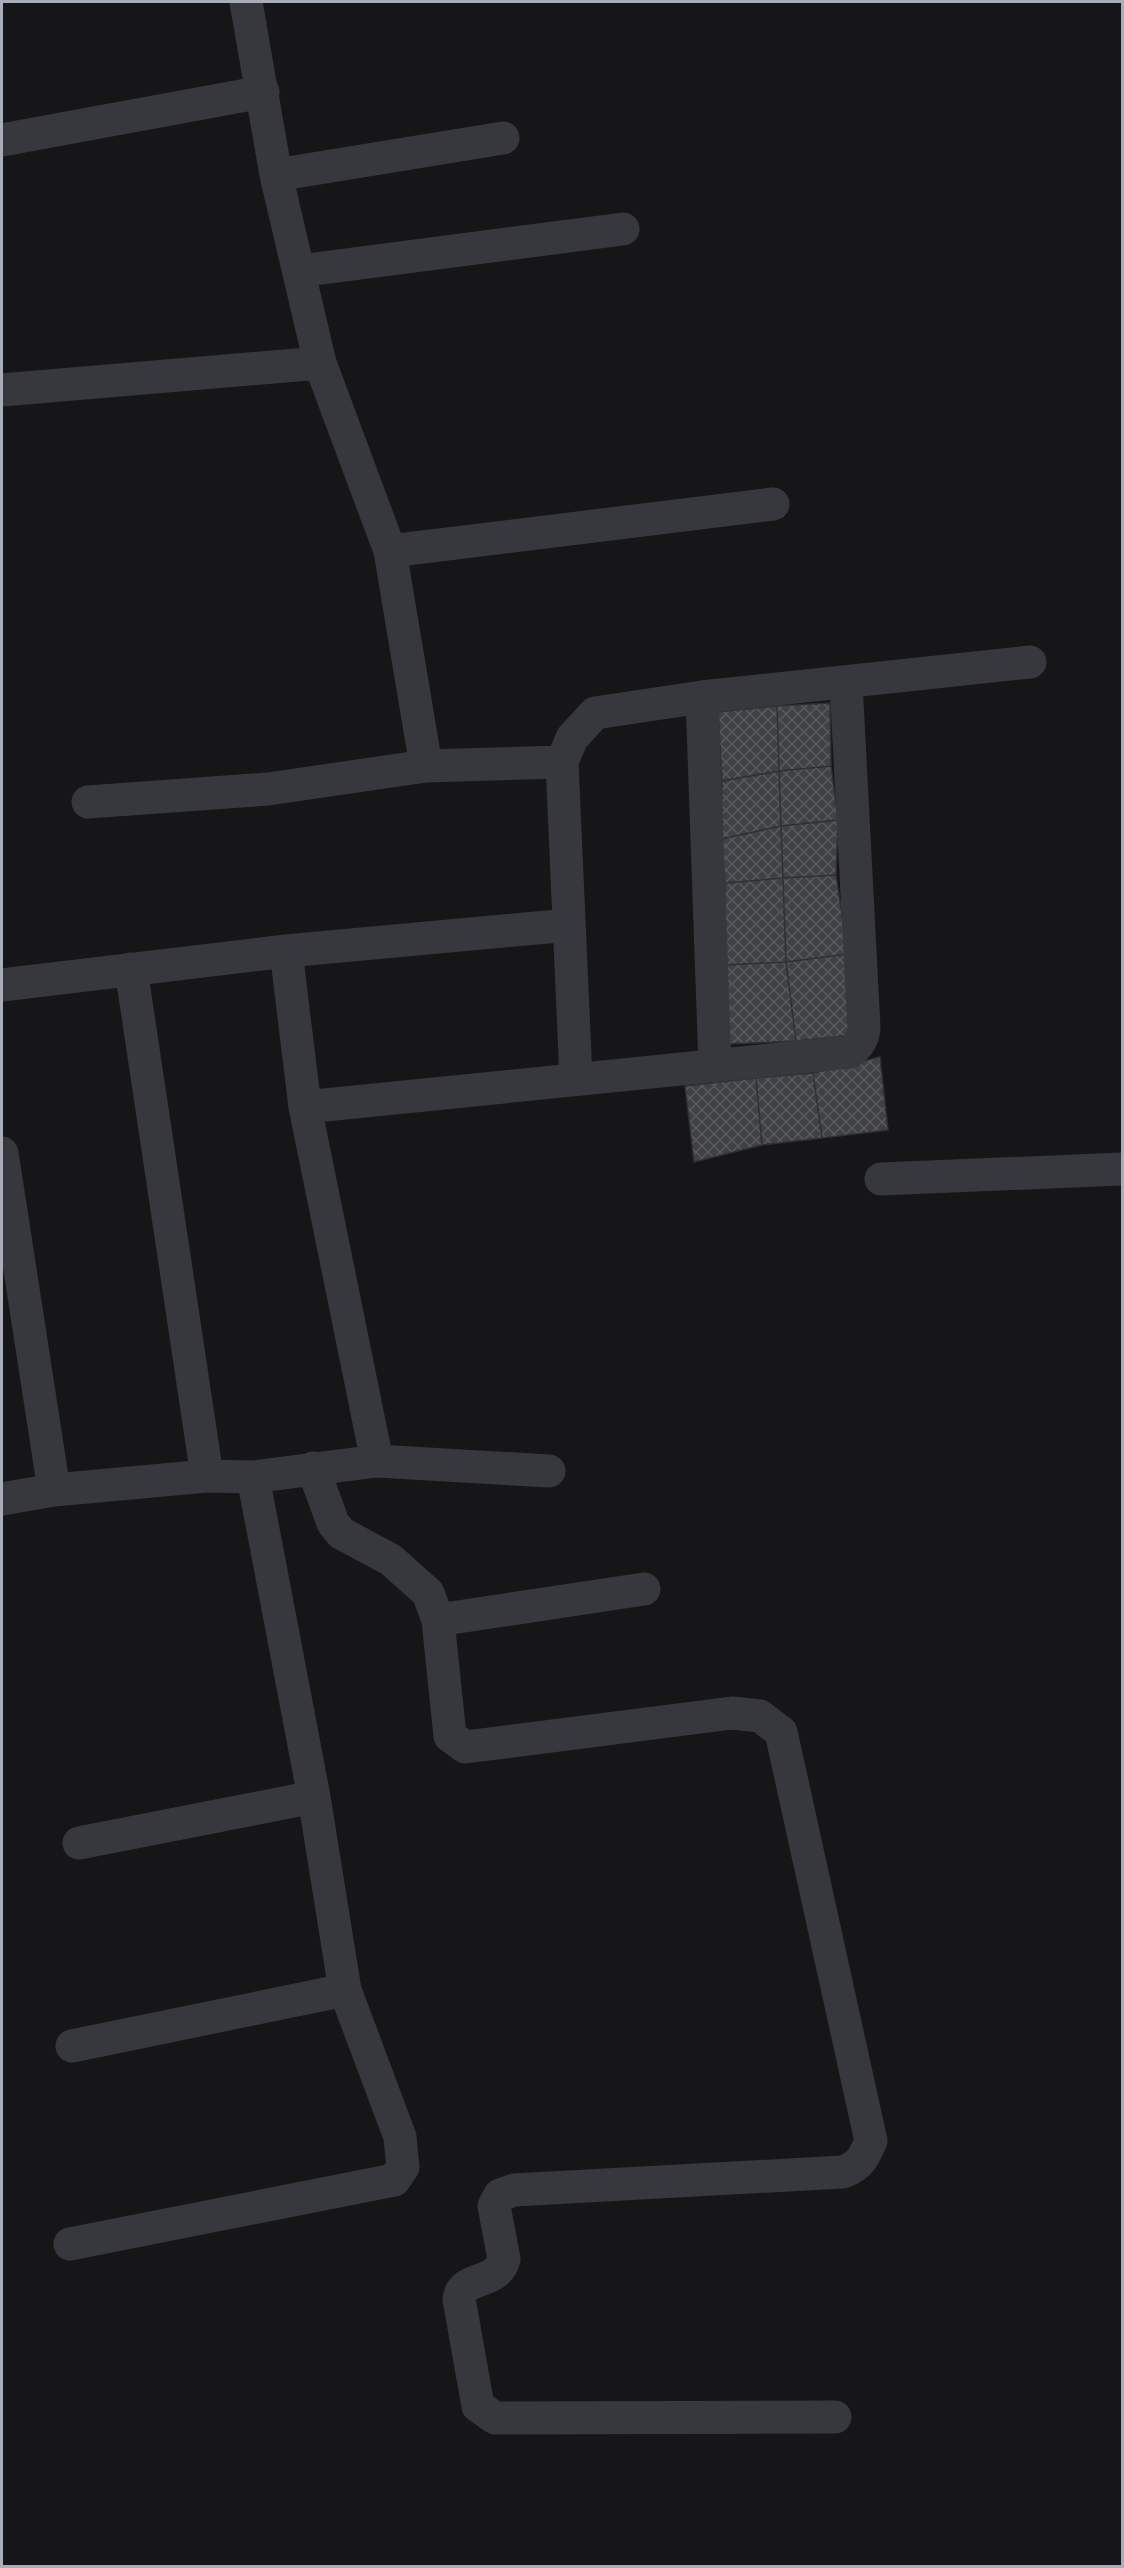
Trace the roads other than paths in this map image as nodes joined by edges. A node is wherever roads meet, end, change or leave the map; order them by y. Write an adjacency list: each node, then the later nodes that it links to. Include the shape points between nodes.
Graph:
1 (246, 2): 2 (street)
2 (263, 92): 4 (street); 5 (street)
3 (503, 138): 5 (street)
4 (2, 140)
5 (276, 175): 7 (street)
6 (623, 228): 7 (street)
7 (299, 272): 8 (street)
8 (320, 363): 9 (street); 11 (street)
9 (2, 390)
10 (773, 504): 11 (street)
11 (390, 551): 16 (street)
12 (1030, 662): 13 (street)
13 (846, 682): 14 (street); 22 (street, via 863,1037 850,1052)
14 (702, 697): 15 (street, via 595,713 572,738); 22 (street)
15 (562, 762): 16 (street); 18 (street)
16 (426, 766): 17 (street, via 268,789)
17 (88, 802)
18 (569, 925): 19 (street); 23 (street)
19 (286, 951): 20 (street); 24 (street)
20 (131, 969): 21 (street); 31 (street)
21 (2, 985)
22 (715, 1066): 23 (street)
23 (576, 1079): 24 (street)
24 (305, 1107): 28 (street)
25 (2, 1153): 33 (street)
26 (1122, 1170): 27 (street)
27 (881, 1179)
28 (377, 1461): 29 (street); 30 (street)
29 (313, 1468): 32 (street); 36 (street, via 333,1523 341,1533 392,1560 416,1579 428,1593)
30 (549, 1471)
31 (207, 1476): 32 (street); 33 (street)
32 (253, 1477): 37 (street)
33 (54, 1490): 34 (street)
34 (2, 1499)
35 (644, 1589): 36 (street)
36 (438, 1620): 42 (street, via 450,1736 465,1748 732,1713 759,1716 781,1732 871,2141 861,2162 843,2172 514,2190 500,2195 495,2206 504,2259 501,2267 494,2275 468,2285 459,2299 478,2406 495,2418)
37 (314, 1797): 38 (street); 39 (street)
38 (79, 1843)
39 (345, 1990): 40 (street); 41 (street, via 400,2137 403,2167 394,2180)
40 (72, 2046)
41 (70, 2244)
42 (835, 2417)

